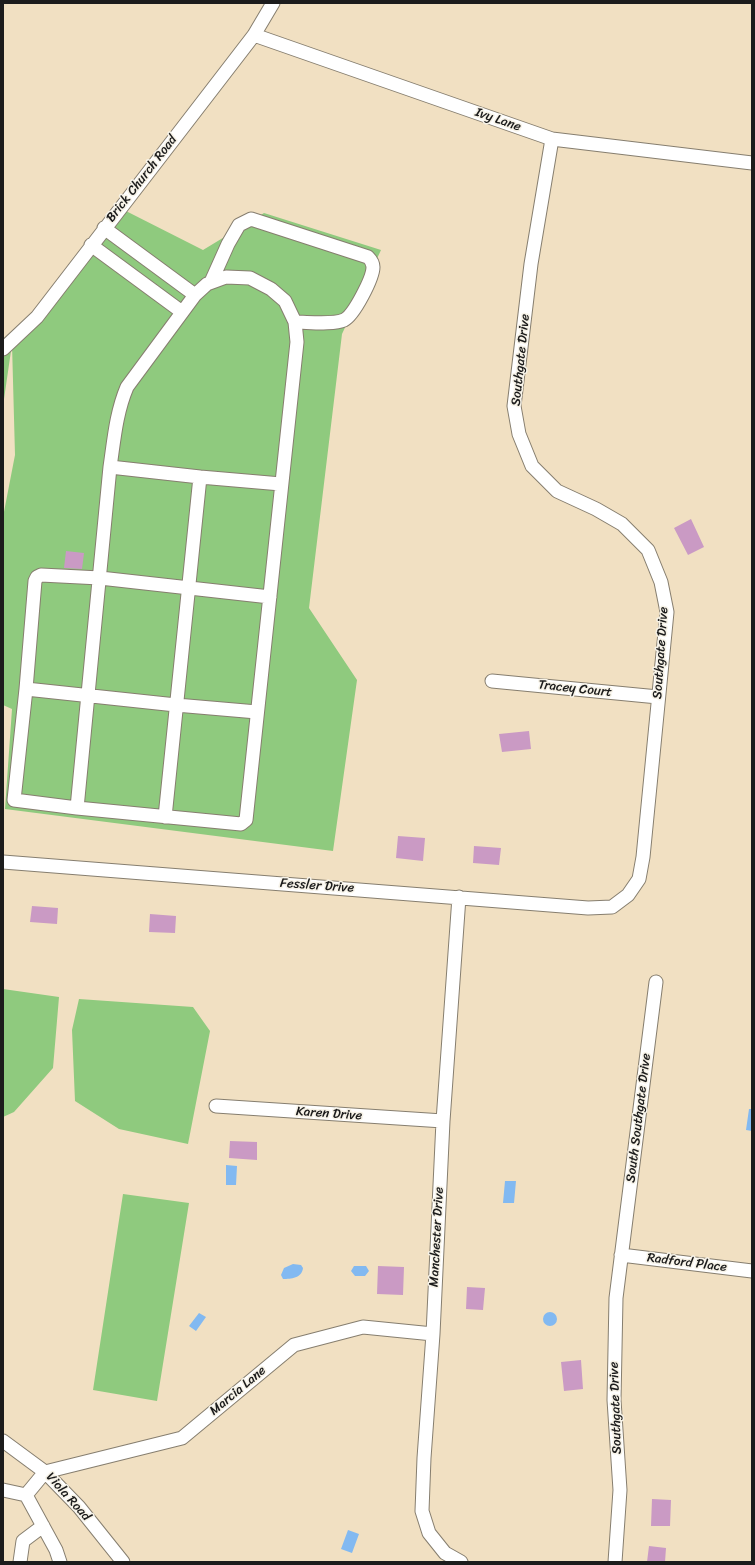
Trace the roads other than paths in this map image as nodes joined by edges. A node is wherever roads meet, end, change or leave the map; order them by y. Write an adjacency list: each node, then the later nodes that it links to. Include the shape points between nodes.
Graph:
1 (273, 3): 2 (street, Brick Church Road)
2 (254, 35): 3 (street, Ivy Lane); 5 (street, Brick Church Road)
3 (552, 139): 4 (street, Ivy Lane); 21 (street, Southgate Drive, via 531,264 514,406 519,434 532,466 557,490 622,524 648,550 661,582 666,612)
4 (752, 163)
5 (104, 228): 6 (street, Brick Church Road); 8 (street)
6 (91, 245): 9 (street); 11 (street, Brick Church Road, via 37,317)
7 (212, 282): 8 (street); 10 (street, via 226,278 250,278 271,288 285,301); 10 (street, via 239,225 251,219 368,257 373,269 370,278 355,309 348,317 335,322)
8 (195, 295): 9 (street)
9 (182, 312): 12 (street, via 127,387 117,418)
10 (295, 322): 14 (street, via 297,342)
11 (3, 349)
12 (110, 467): 13 (street); 15 (street)
13 (200, 477): 14 (street); 16 (street)
14 (281, 484): 17 (street)
15 (100, 578): 16 (street); 19 (street, via 41,575 37,577); 20 (street)
16 (188, 588): 17 (street); 22 (street)
17 (270, 597): 23 (street)
18 (492, 681): 21 (street, Tracey Court)
19 (26, 689): 20 (street); 24 (street, via 14,800)
20 (88, 695): 22 (street); 24 (street)
21 (658, 697): 27 (street, Southgate Drive, via 643,857 639,879)
22 (176, 705): 23 (street); 25 (street)
23 (257, 712): 25 (street, via 246,820 241,824)
24 (77, 808): 25 (street)
25 (166, 817)
26 (3, 862): 28 (street, Fessler Drive)
27 (628, 895): 28 (street, Fessler Drive, via 612,907 588,908)
28 (460, 897): 31 (street, Manchester Drive)
29 (656, 982): 32 (street, South Southgate Drive)
30 (216, 1106): 31 (street, Karen Drive)
31 (443, 1121): 34 (street, Manchester Drive)
32 (621, 1254): 33 (street, Radford Place); 44 (street, Southgate Drive, via 614,1339 614,1400 620,1490)
33 (752, 1270)
34 (433, 1334): 36 (street, Marcia Lane, via 363,1327 294,1344 182,1438); 43 (street, Manchester Drive, via 422,1511 429,1533 445,1553)
35 (3, 1441): 36 (street, Viola Road)
36 (46, 1472): 38 (street); 42 (street, Viola Road, via 79,1507)
37 (3, 1490): 38 (street)
38 (26, 1495): 39 (street)
39 (43, 1526): 40 (street, via 23,1541); 41 (street)
40 (20, 1562)
41 (60, 1562)
42 (124, 1562)
43 (461, 1562)
44 (615, 1562)

